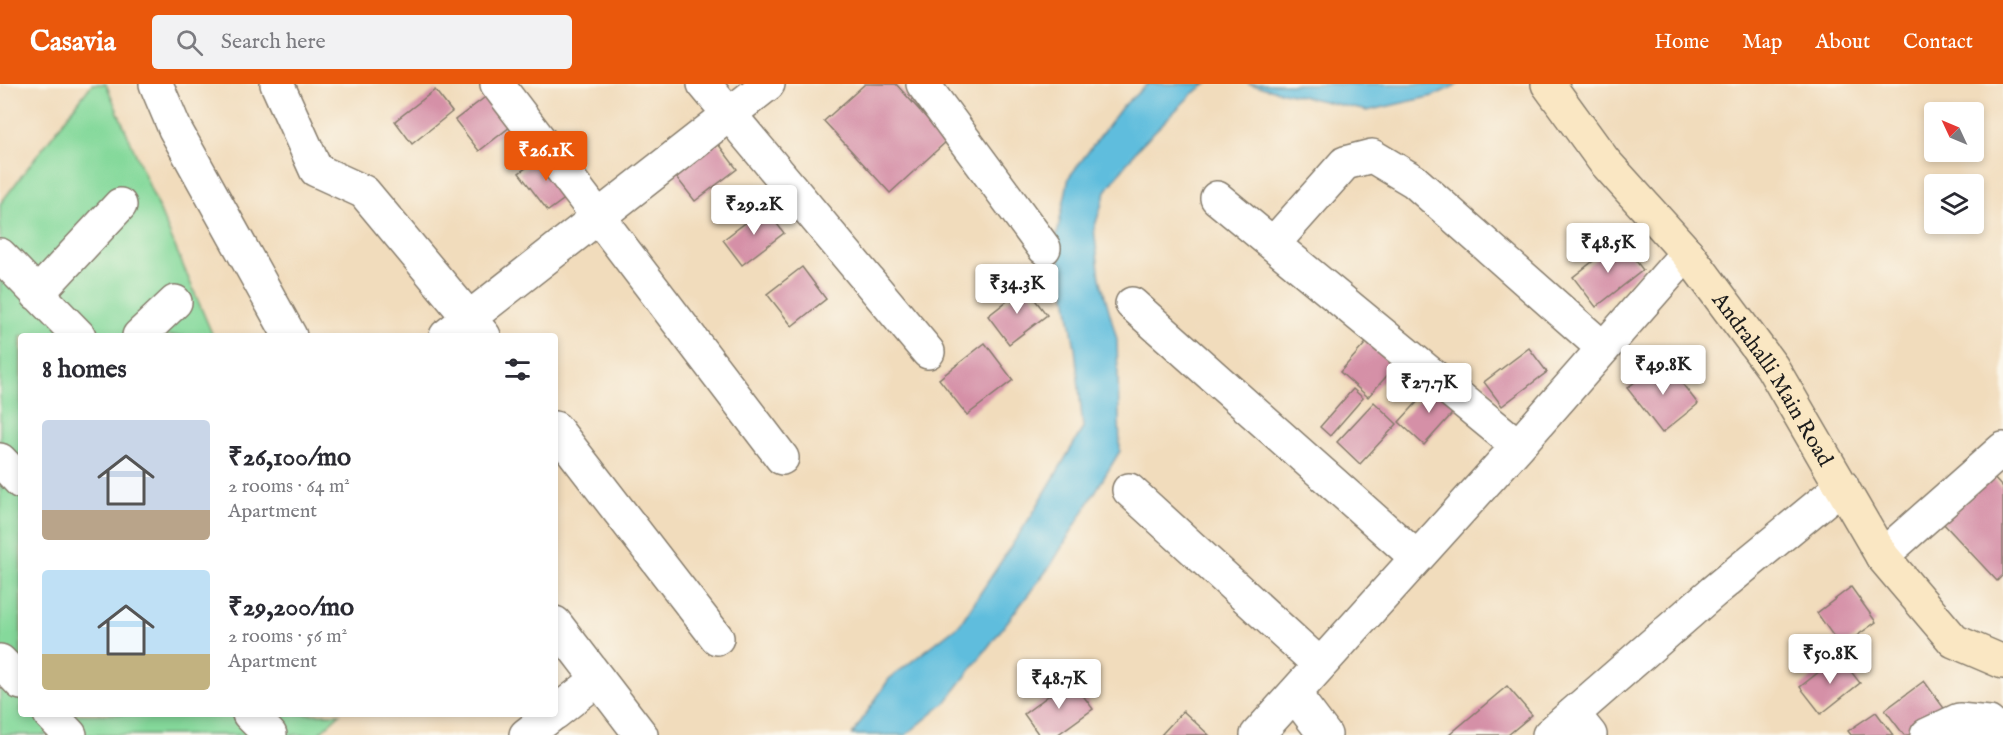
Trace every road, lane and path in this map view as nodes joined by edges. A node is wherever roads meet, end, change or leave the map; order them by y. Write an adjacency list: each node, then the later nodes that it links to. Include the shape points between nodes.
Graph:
1 (156, 84): 22 (street, via 175,129)
2 (277, 84): 19 (street, via 316,170 364,192)
3 (496, 84): 11 (street)
4 (704, 84): 8 (street)
5 (768, 84): 8 (street)
6 (923, 84): 13 (street)
7 (1548, 84): 14 (main road, Andrahalli Main Road, via 1604,161)
8 (730, 115): 11 (street); 24 (street)
9 (1217, 198): 12 (street)
10 (120, 206): 16 (street)
11 (599, 218): 19 (street); 28 (street)
12 (1273, 244): 23 (street, via 1345,163 1372,156 1414,181); 26 (street)
13 (1044, 248)
14 (1687, 252): 23 (street); 31 (main road, Andrahalli Main Road, via 1772,366)
15 (0, 255): 16 (street)
16 (37, 294): 20 (street)
17 (175, 302): 21 (street)
18 (1132, 304): 34 (street)
19 (467, 330)
20 (76, 333)
21 (142, 333)
22 (288, 333)
23 (1603, 348): 26 (street)
24 (928, 352)
25 (558, 432): 36 (street)
26 (1518, 446): 34 (street)
27 (2003, 449): 33 (street)
28 (782, 458)
29 (0, 460): 30 (street)
30 (18, 479)
31 (1842, 486): 33 (main road, Andrahalli Main Road); 45 (street)
32 (1128, 490): 38 (street)
33 (1882, 556): 37 (main road, Andrahalli Main Road, via 1954,641)
34 (1417, 558): 38 (street)
35 (558, 627): 39 (street)
36 (717, 638)
37 (2003, 662)
38 (1320, 665): 40 (street)
39 (598, 679): 41 (street); 49 (street)
40 (1294, 694): 50 (street); 51 (street)
41 (558, 710)
42 (53, 717): 46 (street)
43 (252, 717): 47 (street)
44 (549, 717): 48 (street)
45 (1570, 728)
46 (70, 735)
47 (270, 735)
48 (526, 735)
49 (641, 735)
50 (1257, 735)
51 (1325, 735)
52 (1927, 735): 53 (street, via 1959,720 1989,723)
53 (2001, 735)

